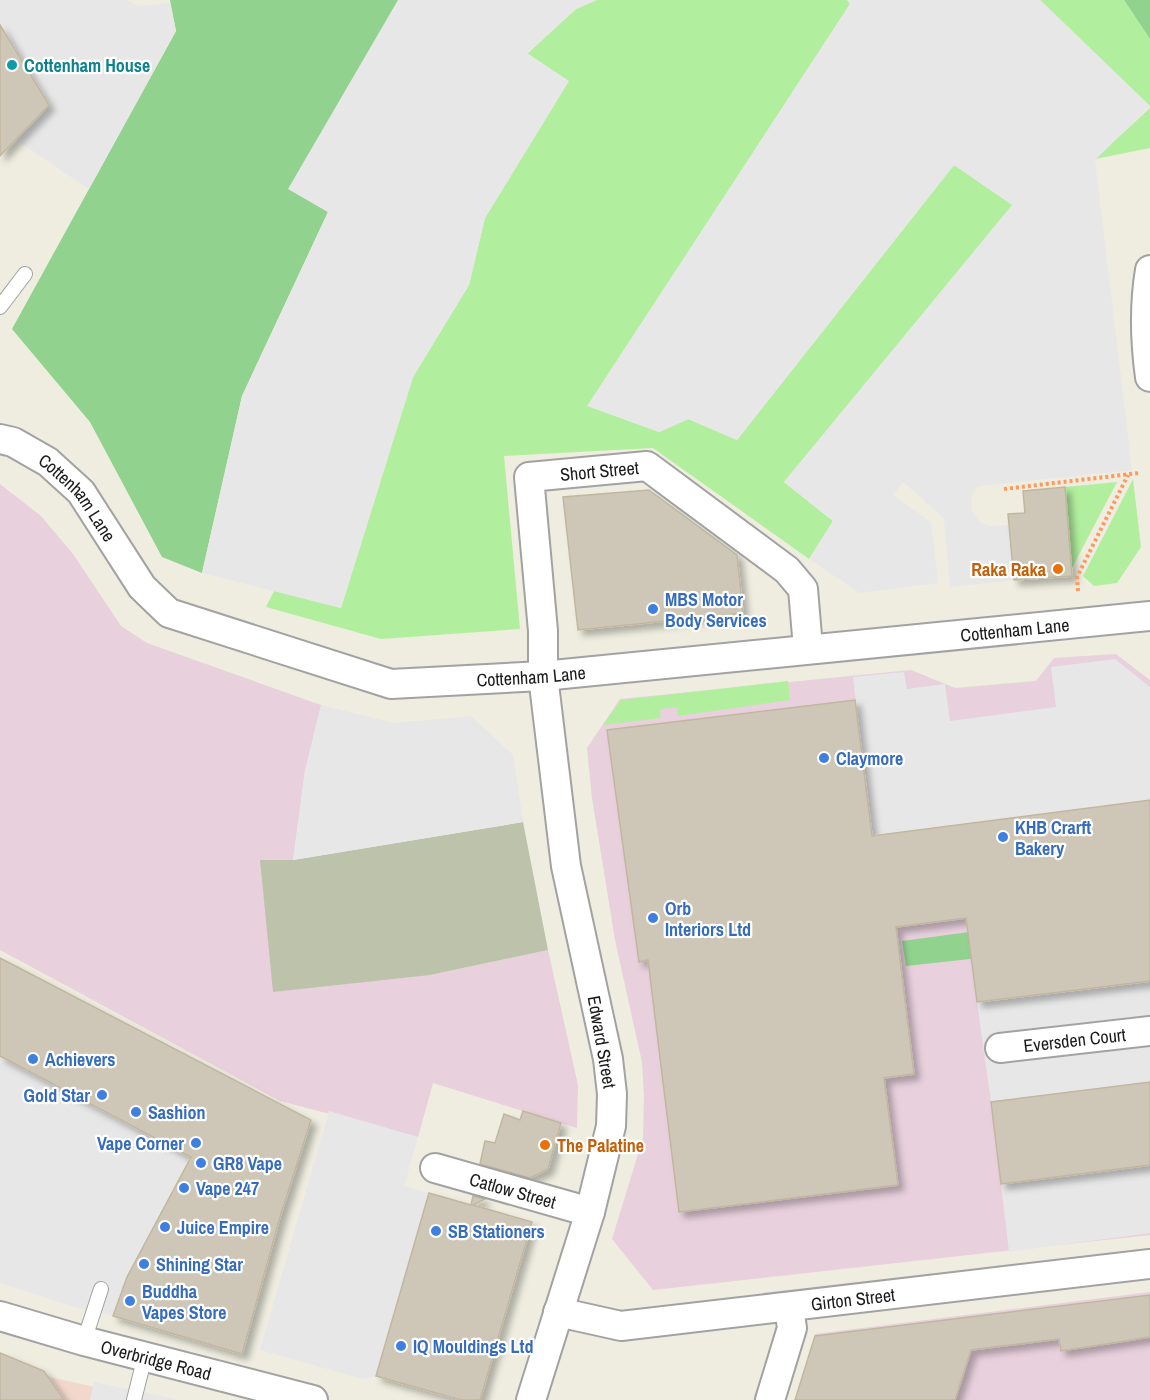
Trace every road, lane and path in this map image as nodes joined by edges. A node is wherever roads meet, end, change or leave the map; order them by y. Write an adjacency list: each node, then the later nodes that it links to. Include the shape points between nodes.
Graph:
1 (1150, 270): 4 (street, via 1145,338)
2 (25, 274): 3 (lane)
3 (0, 307)
4 (1150, 377)
5 (0, 439): 12 (street, Cottenham Lane, via 48,462 81,492 142,587 169,613 391,684)
6 (1139, 473): 7 (path)
7 (1128, 475): 8 (path); 9 (path, via 1077,578)
8 (1004, 489)
9 (1078, 600)
10 (1150, 616): 11 (street, Cottenham Lane)
11 (808, 648): 12 (street, Cottenham Lane); 12 (street, Short Street, via 803,589 787,570 647,466 529,477 543,631)
12 (543, 676): 16 (street, Edward Street, via 566,866 608,1059 612,1094 611,1126)
13 (1150, 1031): 14 (street, Eversden Court)
14 (1000, 1048)
15 (435, 1167): 16 (street, Catlow Street)
16 (590, 1212): 20 (street, Edward Street)
17 (1150, 1264): 19 (street, Girton Street)
18 (101, 1289): 22 (lane)
19 (789, 1308): 20 (street, Girton Street, via 621,1326); 27 (street, via 792,1328)
20 (558, 1312): 26 (street, Edward Street)
21 (0, 1316): 22 (street, Overbridge Road)
22 (84, 1341): 23 (street, Overbridge Road)
23 (145, 1356): 24 (lane); 25 (street, Overbridge Road)
24 (135, 1400)
25 (313, 1400)
26 (531, 1400)
27 (770, 1400)

